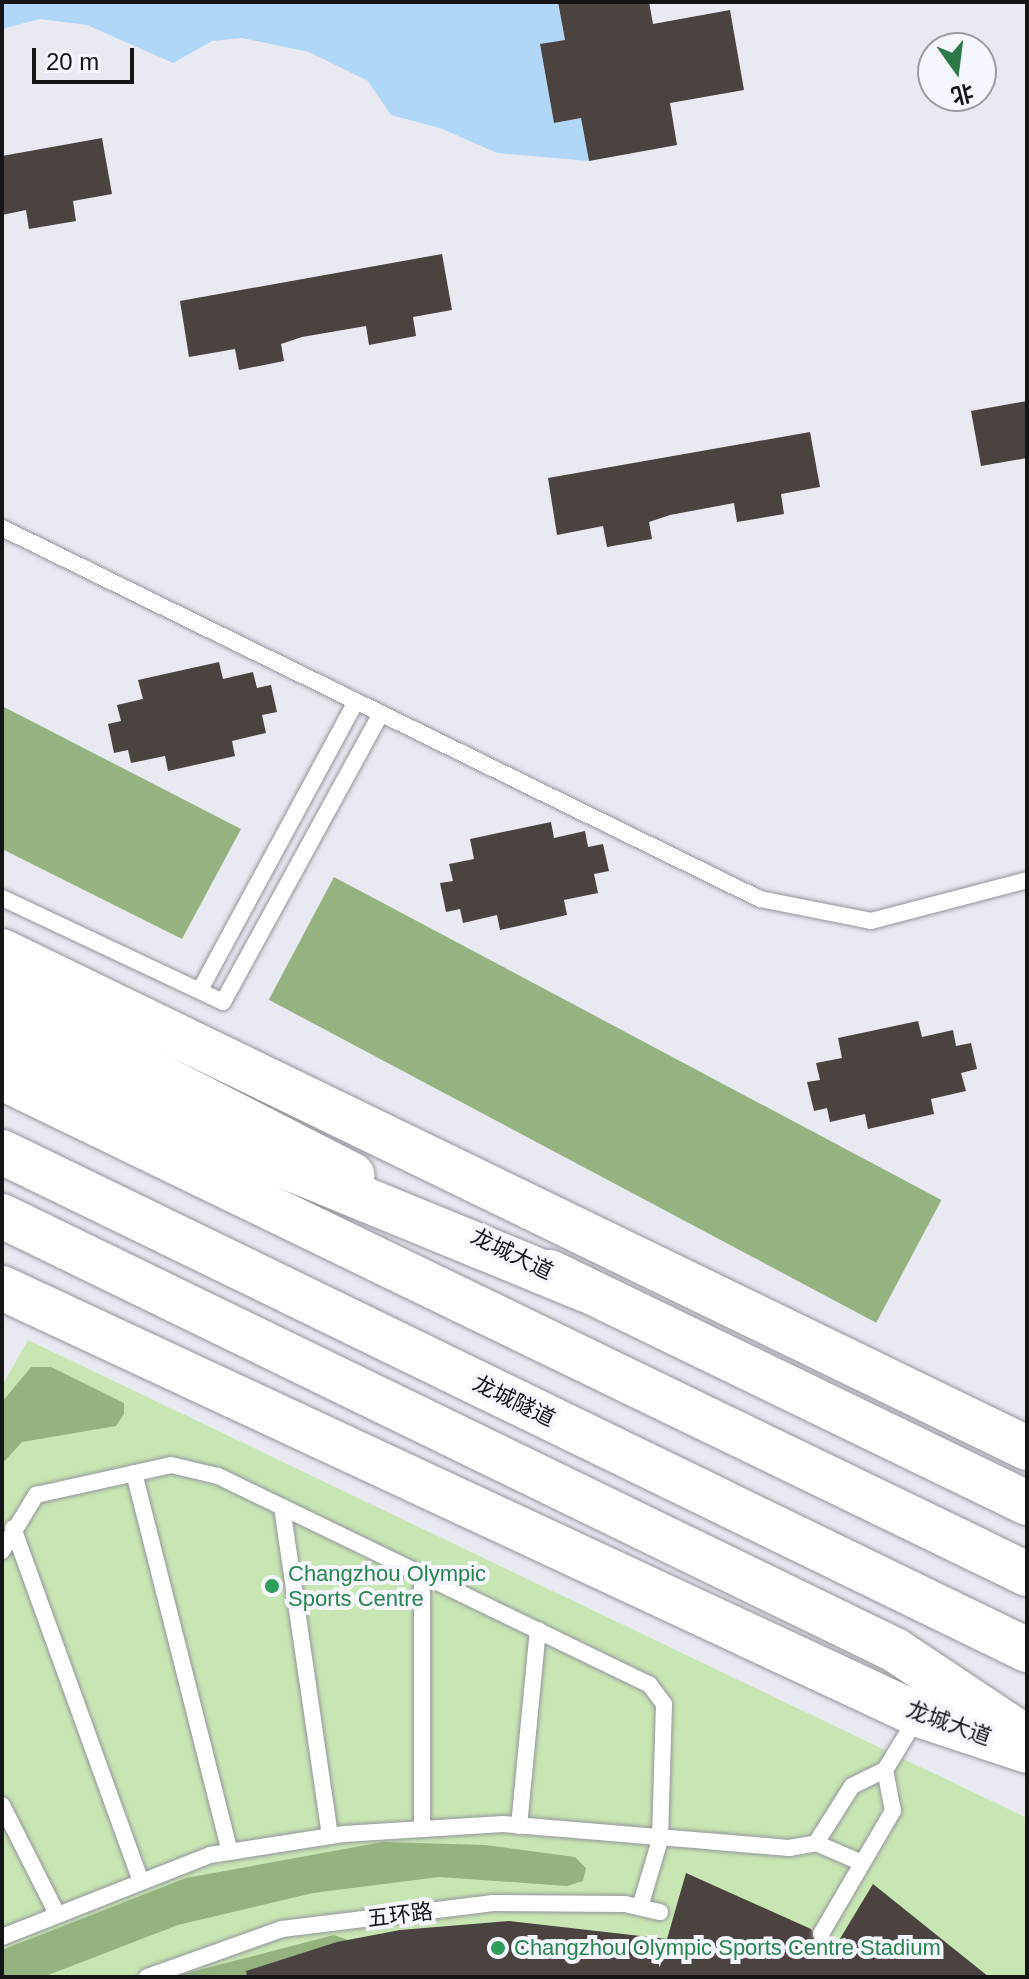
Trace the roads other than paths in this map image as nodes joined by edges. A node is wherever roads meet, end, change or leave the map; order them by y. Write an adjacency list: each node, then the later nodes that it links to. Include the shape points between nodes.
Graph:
1 (2, 528): 2 (lane)
2 (356, 701): 3 (lane); 7 (lane)
3 (381, 713): 4 (lane, via 760,899 871,921); 7 (lane, via 223,1002)
4 (1027, 880)
5 (2, 898): 7 (lane)
6 (2, 951): 15 (main road)
7 (200, 990)
8 (2, 995): 14 (main road, 龙城大道)
9 (2, 1035): 14 (main road, via 191,1128)
10 (2, 1078): 21 (main road)
11 (2, 1152): 24 (main road, 龙城隧道)
12 (2, 1216): 26 (main road, via 895,1650)
13 (2, 1288): 25 (main road, 龙城大道)
14 (586, 1290): 17 (main road, 龙城大道)
15 (1027, 1448)
16 (134, 1473): 18 (lane, via 171,1465 218,1476); 19 (lane, via 36,1495); 35 (lane)
17 (1027, 1503)
18 (282, 1507): 22 (lane); 32 (lane)
19 (13, 1528): 20 (lane); 37 (lane)
20 (2, 1551)
21 (1027, 1574)
22 (422, 1575): 23 (lane); 31 (lane)
23 (538, 1630): 30 (lane); 33 (lane, via 649,1684 664,1704)
24 (1027, 1650)
25 (919, 1715): 27 (main road, 龙城大道); 28 (lane)
26 (1027, 1738)
27 (1027, 1751)
28 (885, 1770): 34 (lane, via 852,1786); 36 (lane, via 893,1811)
29 (2, 1805): 39 (lane)
30 (519, 1826): 31 (lane); 33 (lane)
31 (422, 1829): 32 (lane)
32 (330, 1836): 35 (lane)
33 (660, 1840): 34 (lane, via 789,1848); 38 (lane)
34 (816, 1843): 36 (lane)
35 (230, 1852): 37 (lane)
36 (862, 1863): 41 (lane)
37 (141, 1881): 39 (lane)
38 (640, 1907): 40 (lane, 五环路); 43 (lane, 五环路, via 493,1903 282,1929)
39 (56, 1912): 42 (lane)
40 (660, 1912)
41 (821, 1934)
42 (2, 1937)
43 (147, 1977)

